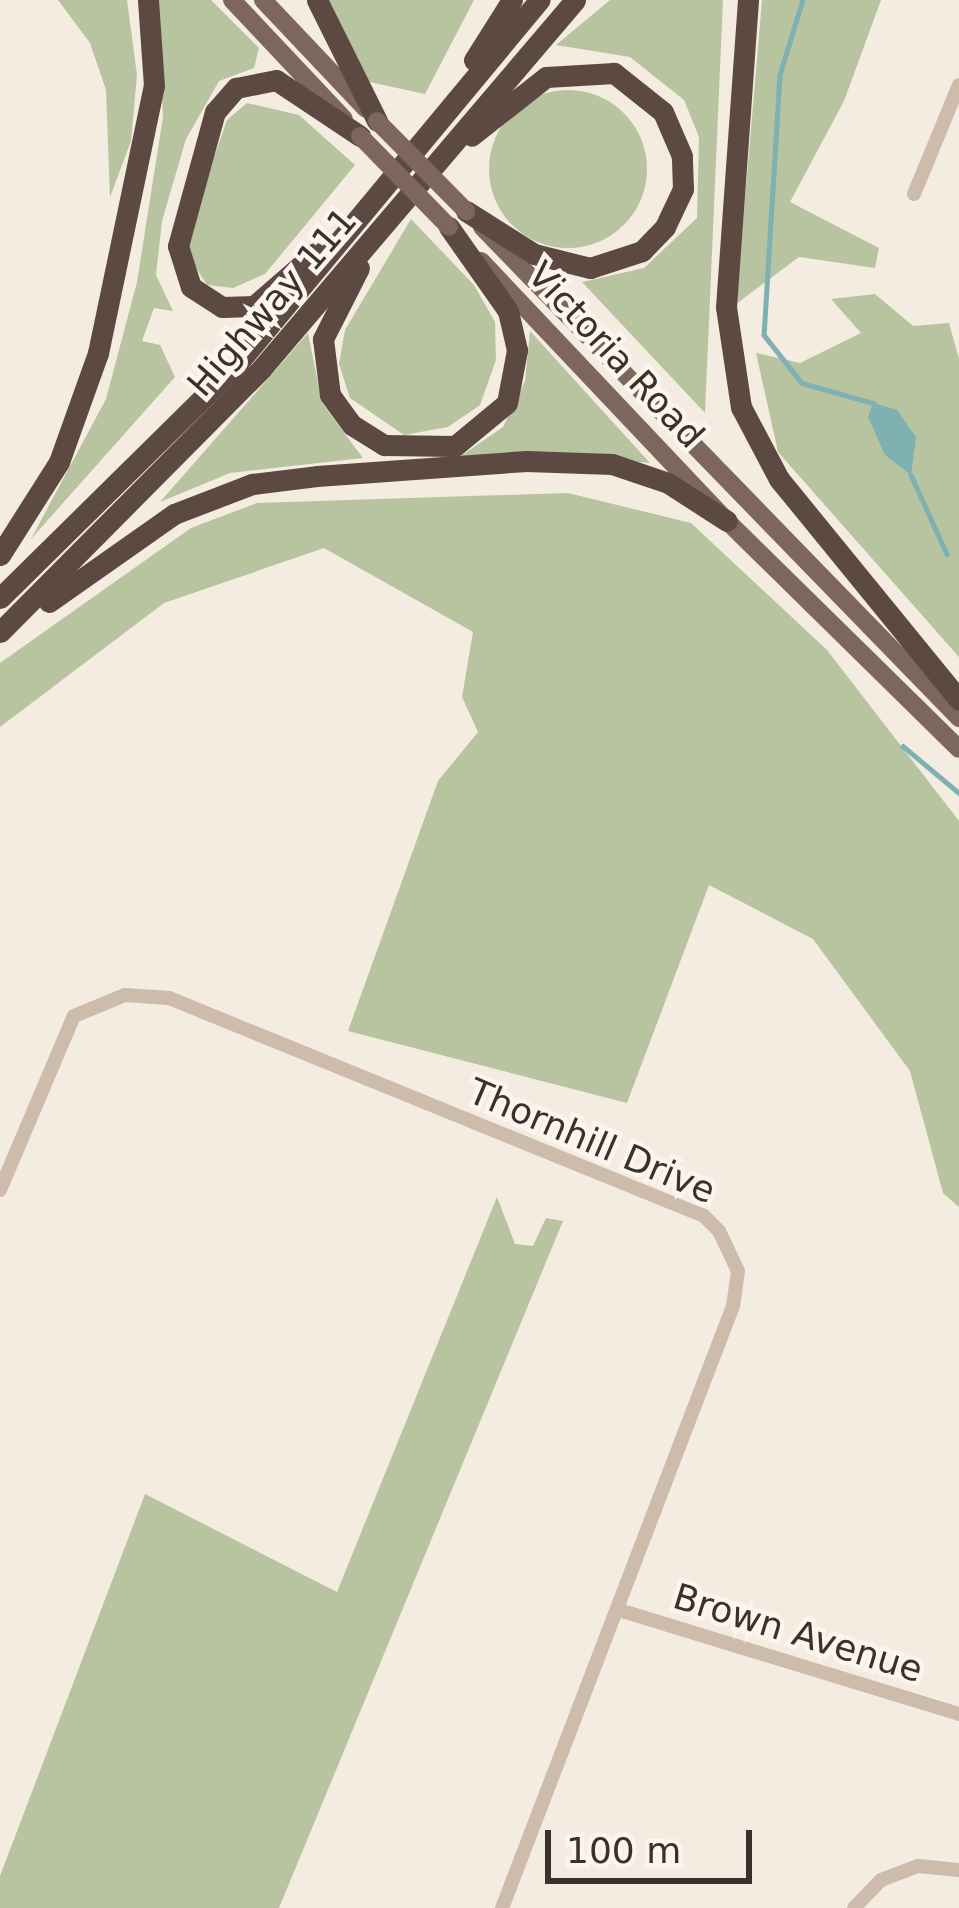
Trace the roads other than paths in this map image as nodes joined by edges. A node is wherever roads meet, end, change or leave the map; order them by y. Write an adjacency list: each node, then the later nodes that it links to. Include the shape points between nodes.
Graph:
1 (148, 0): 19 (highway, via 154,86 102,336 59,462)
2 (232, 0): 10 (main road, Victoria Road)
3 (263, 0): 10 (main road, Victoria Road)
4 (317, 0): 10 (highway)
5 (512, 0): 11 (highway)
6 (539, 0): 11 (highway, Highway 111)
7 (575, 0): 12 (highway, Highway 111)
8 (748, 0): 22 (highway, via 726,307 736,391 778,479)
9 (959, 85): 13 (street)
10 (368, 128): 14 (main road, Victoria Road, bridge); 16 (highway, via 287,85 236,88 215,112 178,258 185,280 210,302 254,306); 17 (main road, Victoria Road, bridge)
11 (430, 132): 16 (highway, Highway 111)
12 (420, 180): 14 (highway, via 528,87 564,72 597,70 641,88 677,139 677,208 642,251 609,265 551,262); 15 (highway, Highway 111)
13 (914, 194)
14 (466, 211): 23 (main road, Victoria Road)
15 (390, 216): 17 (highway, via 327,323 323,368 352,425 404,451 472,439 514,388 508,311); 21 (highway, Highway 111, via 172,465)
16 (358, 220): 20 (highway, Highway 111, via 147,460)
17 (449, 226): 18 (main road, Victoria Road)
18 (727, 521): 21 (highway, via 668,483 612,464 526,461 252,484 140,533); 24 (main road, Victoria Road)
19 (0, 555)
20 (0, 598)
21 (0, 634)
22 (959, 700)
23 (959, 718)
24 (959, 749)
25 (0, 1190): 26 (street, Thornhill Drive, via 74,1016 125,995 169,998 704,1216 738,1271 733,1306)
26 (619, 1610): 27 (street, Brown Avenue); 29 (street, Thornhill Drive)
27 (959, 1714)
28 (959, 1870): 30 (street, via 918,1866 881,1880)
29 (502, 1908)
30 (854, 1908)

